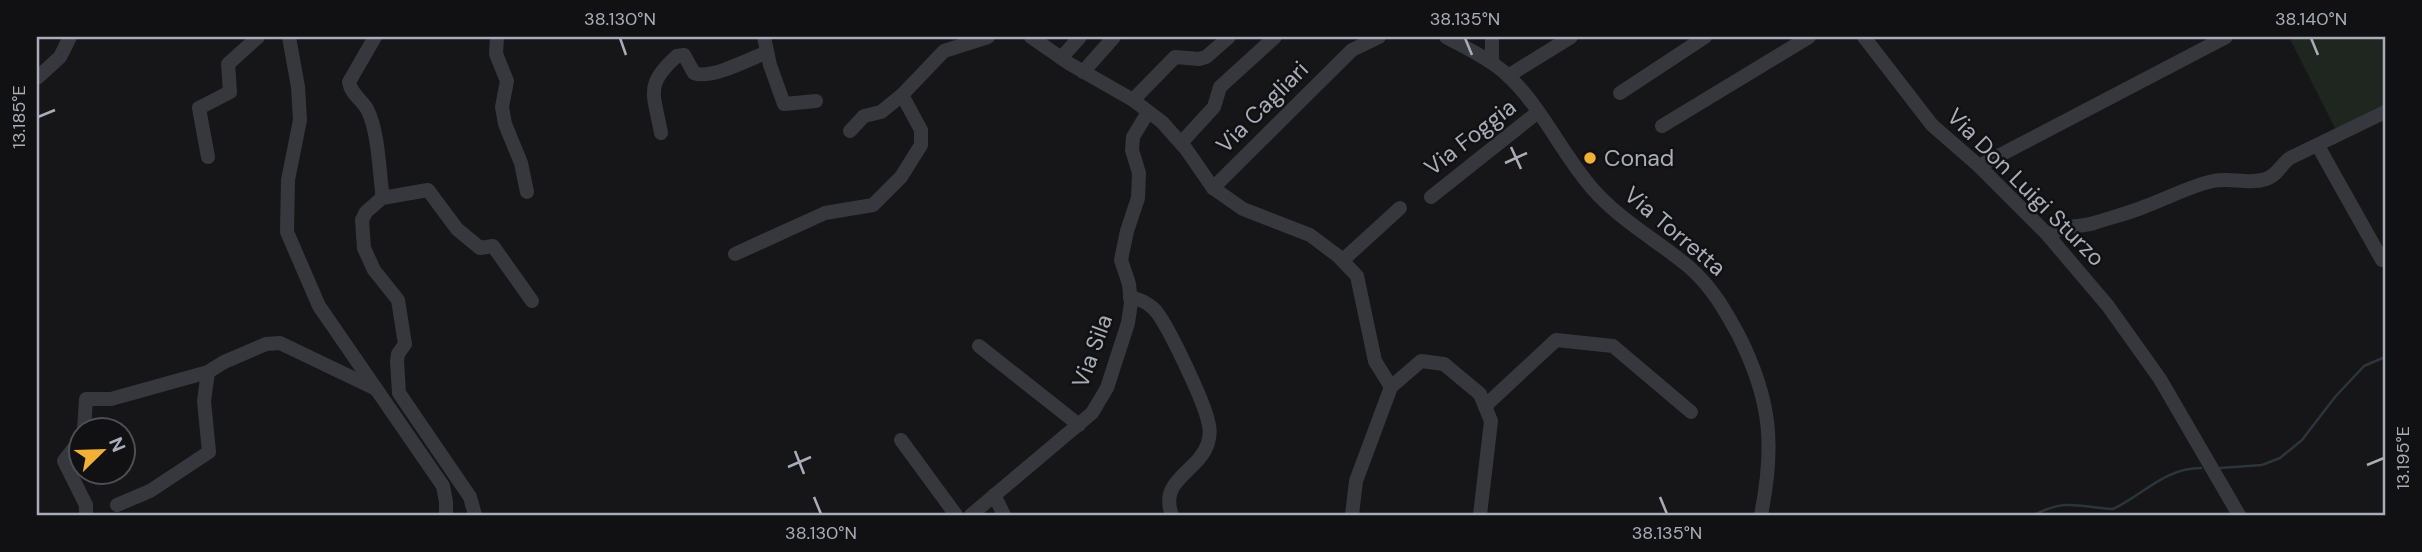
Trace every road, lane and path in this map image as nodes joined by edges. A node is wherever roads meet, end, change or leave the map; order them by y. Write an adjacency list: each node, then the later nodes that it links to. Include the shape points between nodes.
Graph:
1 (70, 37): 26 (street, via 60,57)
2 (258, 37): 39 (street, via 228,64 230,92 199,108)
3 (289, 37): 55 (street, via 300,120 288,180 287,232 319,306)
4 (374, 37): 44 (street, via 349,86 371,121)
5 (497, 37): 42 (street, via 496,54 507,81 502,107 505,124)
6 (764, 37): 21 (street)
7 (988, 37): 28 (street, via 944,51)
8 (1031, 37): 22 (street)
9 (1080, 37): 22 (street)
10 (1114, 37): 24 (street)
11 (1229, 37): 29 (street, via 1206,57 1175,57)
12 (1275, 37): 37 (street, via 1220,87 1214,107)
13 (1379, 37): 41 (street, Via Cagliari, via 1352,50)
14 (1446, 37): 23 (street, Via Torretta)
15 (1492, 37): 23 (street)
16 (1571, 37): 25 (street)
17 (1705, 37): 27 (street)
18 (1809, 37): 34 (street)
19 (1864, 37): 40 (street, Via Don Luigi Sturzo, via 1932,125)
20 (2226, 37): 40 (street)
21 (767, 52): 30 (street, via 784,104); 36 (street, via 702,75 694,73 684,55 677,56 655,78)
22 (1061, 58): 24 (street)
23 (1492, 62): 25 (street, Via Torretta)
24 (1083, 72): 29 (street)
25 (1508, 76): 32 (street, Via Torretta)
26 (37, 78)
27 (1620, 93)
28 (902, 95): 35 (street, via 881,113 864,116); 47 (street, via 921,130 922,145 901,177 873,205 825,213)
29 (1133, 100): 31 (street)
30 (816, 101)
31 (1148, 111): 37 (street); 50 (street, Via Sila, via 1133,137 1138,198 1121,260)
32 (1538, 112): 43 (street, Via Foggia); 73 (street, Via Torretta, via 1590,186 1688,267 1724,307 1763,395 1770,464)
33 (2385, 113): 38 (street)
34 (1662, 126)
35 (850, 131)
36 (661, 133)
37 (1181, 143): 41 (street)
38 (2318, 146): 46 (street, via 2290,158 2268,178 2214,181 2092,223 2061,228); 49 (street)
39 (208, 157)
40 (1979, 166): 46 (street, Via Don Luigi Sturzo)
41 (1213, 188): 48 (street, via 1244,209 1310,235)
42 (527, 192)
43 (1431, 197)
44 (382, 198): 51 (street, via 428,190 457,229 480,247 493,246); 66 (street, via 366,212 362,232 374,270 397,300 405,344 397,361 399,393 470,498)
45 (1401, 208): 48 (street)
46 (2049, 236): 74 (street, Via Don Luigi Sturzo, via 2108,306 2160,379)
47 (735, 254)
48 (1342, 260): 54 (street, via 1357,275 1375,361)
49 (2382, 260)
50 (1130, 297): 59 (street, Via Sila, via 1128,323 1107,388); 70 (street, via 1143,300 1161,317 1208,420 1208,443 1169,493)
51 (531, 301)
52 (979, 346): 59 (street)
53 (208, 372): 55 (street, via 266,344 280,343); 58 (street, via 111,399 86,399); 63 (street, via 204,401 209,452 150,491)
54 (1391, 387): 56 (street, via 1421,361 1444,364 1480,394); 71 (street, via 1356,481)
55 (377, 390): 65 (street, via 443,486)
56 (1485, 406): 57 (street, via 1556,340 1613,346); 72 (street, via 1491,421)
57 (1690, 412)
58 (85, 416)
59 (1079, 425): 62 (street, Via Sila)
60 (901, 440): 67 (street)
61 (76, 486): 64 (street)
62 (994, 495): 68 (street, Via Sila); 69 (street)
63 (117, 505)
64 (86, 515)
65 (446, 515)
66 (475, 515)
67 (956, 515)
68 (971, 515)
69 (1004, 515)
70 (1172, 515)
71 (1352, 515)
72 (1480, 515)
73 (1761, 515)
74 (2239, 515)

